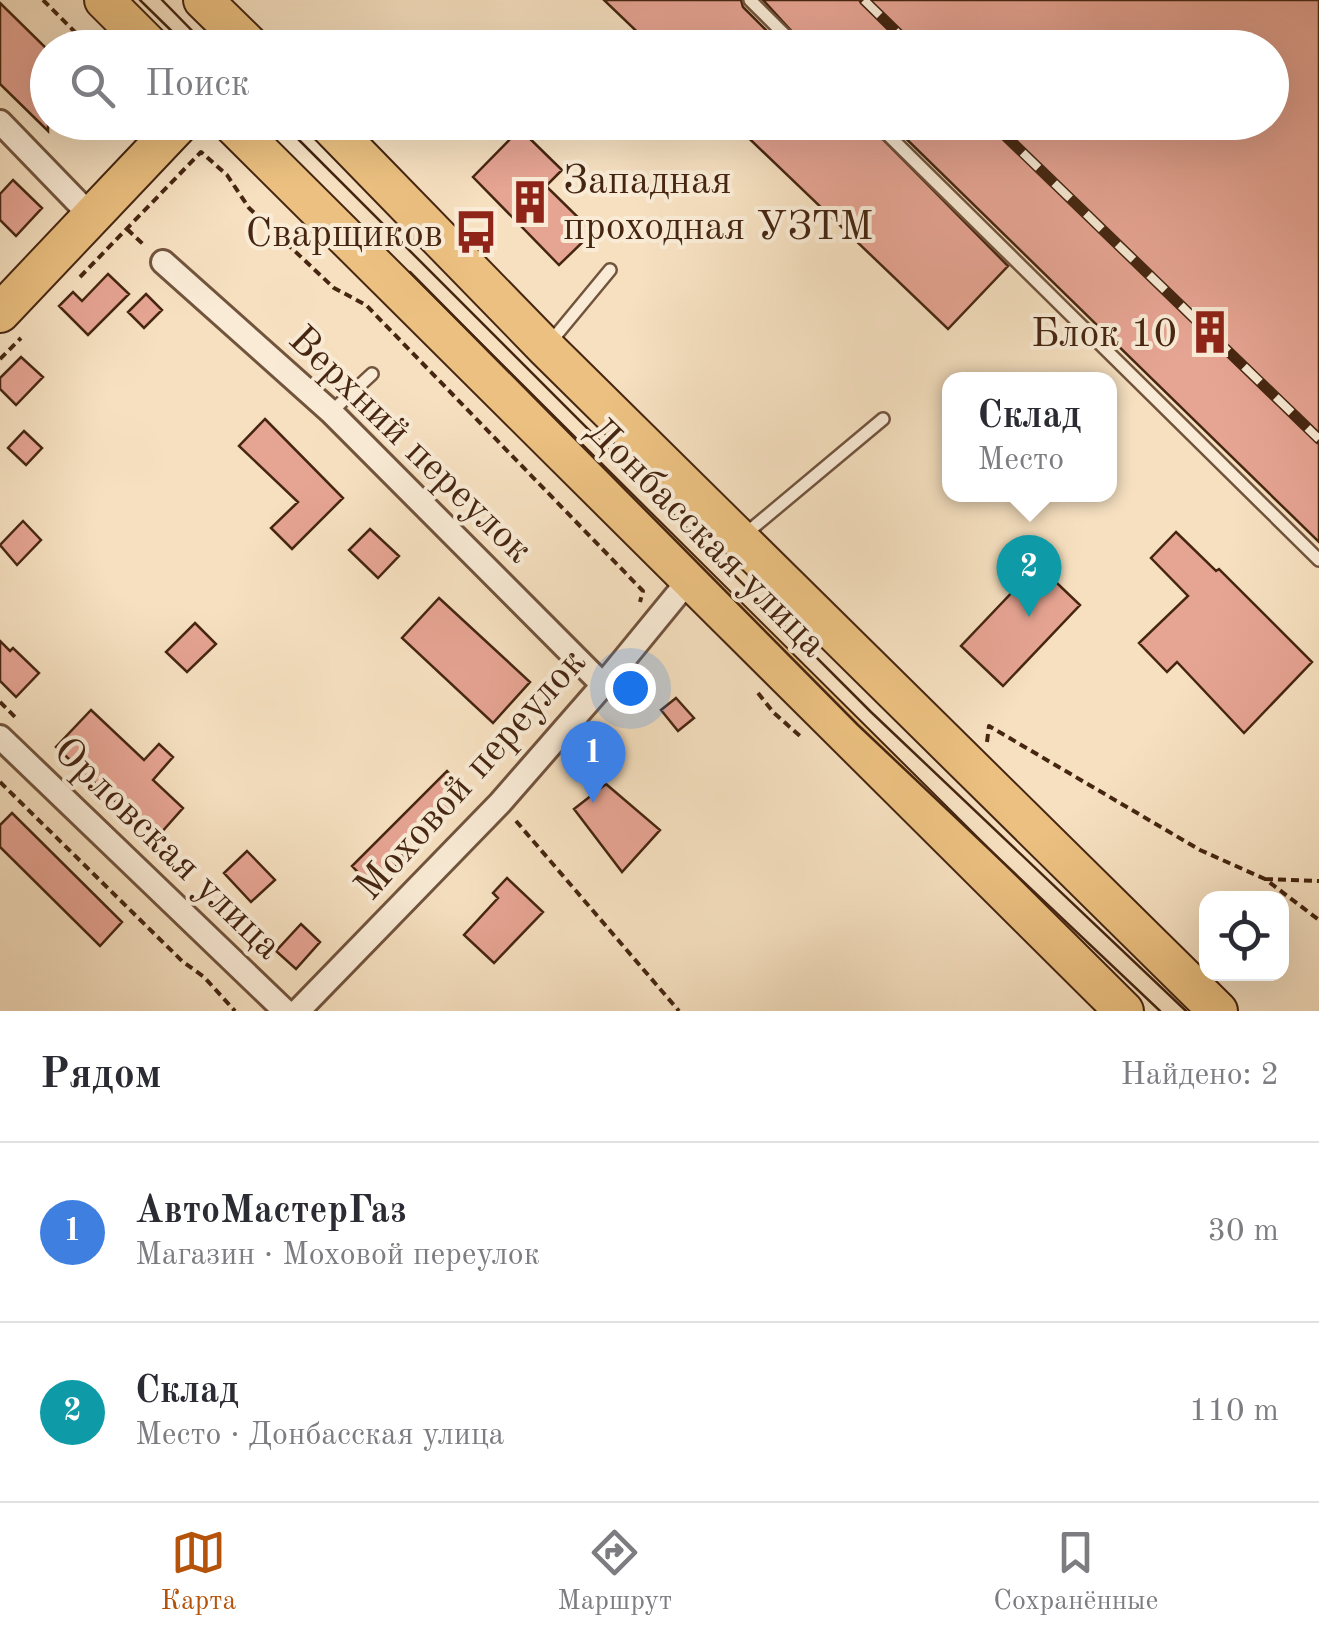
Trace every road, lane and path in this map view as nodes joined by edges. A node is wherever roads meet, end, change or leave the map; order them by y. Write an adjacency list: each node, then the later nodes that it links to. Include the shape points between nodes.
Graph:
1 (43, 0): 5 (path)
2 (104, 0): 6 (main road)
3 (203, 0): 7 (main road)
4 (750, 0): 8 (lane)
5 (73, 30)
6 (134, 30)
7 (234, 30)
8 (780, 30)
9 (0, 122): 14 (street)
10 (164, 140): 14 (main road)
11 (248, 140): 26 (main road, Донбасская улица)
12 (344, 140): 19 (main road, Донбасская улица)
13 (893, 140): 25 (lane)
14 (92, 217): 18 (main road)
15 (163, 262): 22 (street, Верхний переулок)
16 (610, 270): 19 (lane)
17 (76, 281): 27 (path, via 201,152 334,288 366,305 643,591)
18 (13, 323): 20 (path)
19 (546, 348): 24 (main road, Донбасская улица)
20 (0, 359)
21 (372, 374): 22 (lane)
22 (331, 412): 28 (street, Верхний переулок)
23 (883, 418): 24 (lane)
24 (740, 538): 41 (main road, Донбасская улица)
25 (1319, 560)
26 (688, 580): 28 (street, Моховой переулок); 40 (main road, Донбасская улица)
27 (638, 614)
28 (604, 685): 32 (street, Моховой переулок)
29 (989, 726): 33 (path, via 1200,850)
30 (0, 737): 37 (street, Орловская улица)
31 (0, 782): 36 (path)
32 (500, 802): 38 (street, Моховой переулок); 39 (path)
33 (1264, 879): 34 (path); 35 (path)
34 (1319, 881)
35 (1319, 920)
36 (235, 1011)
37 (285, 1011)
38 (298, 1011)
39 (679, 1011)
40 (1124, 1011)
41 (1218, 1011)

